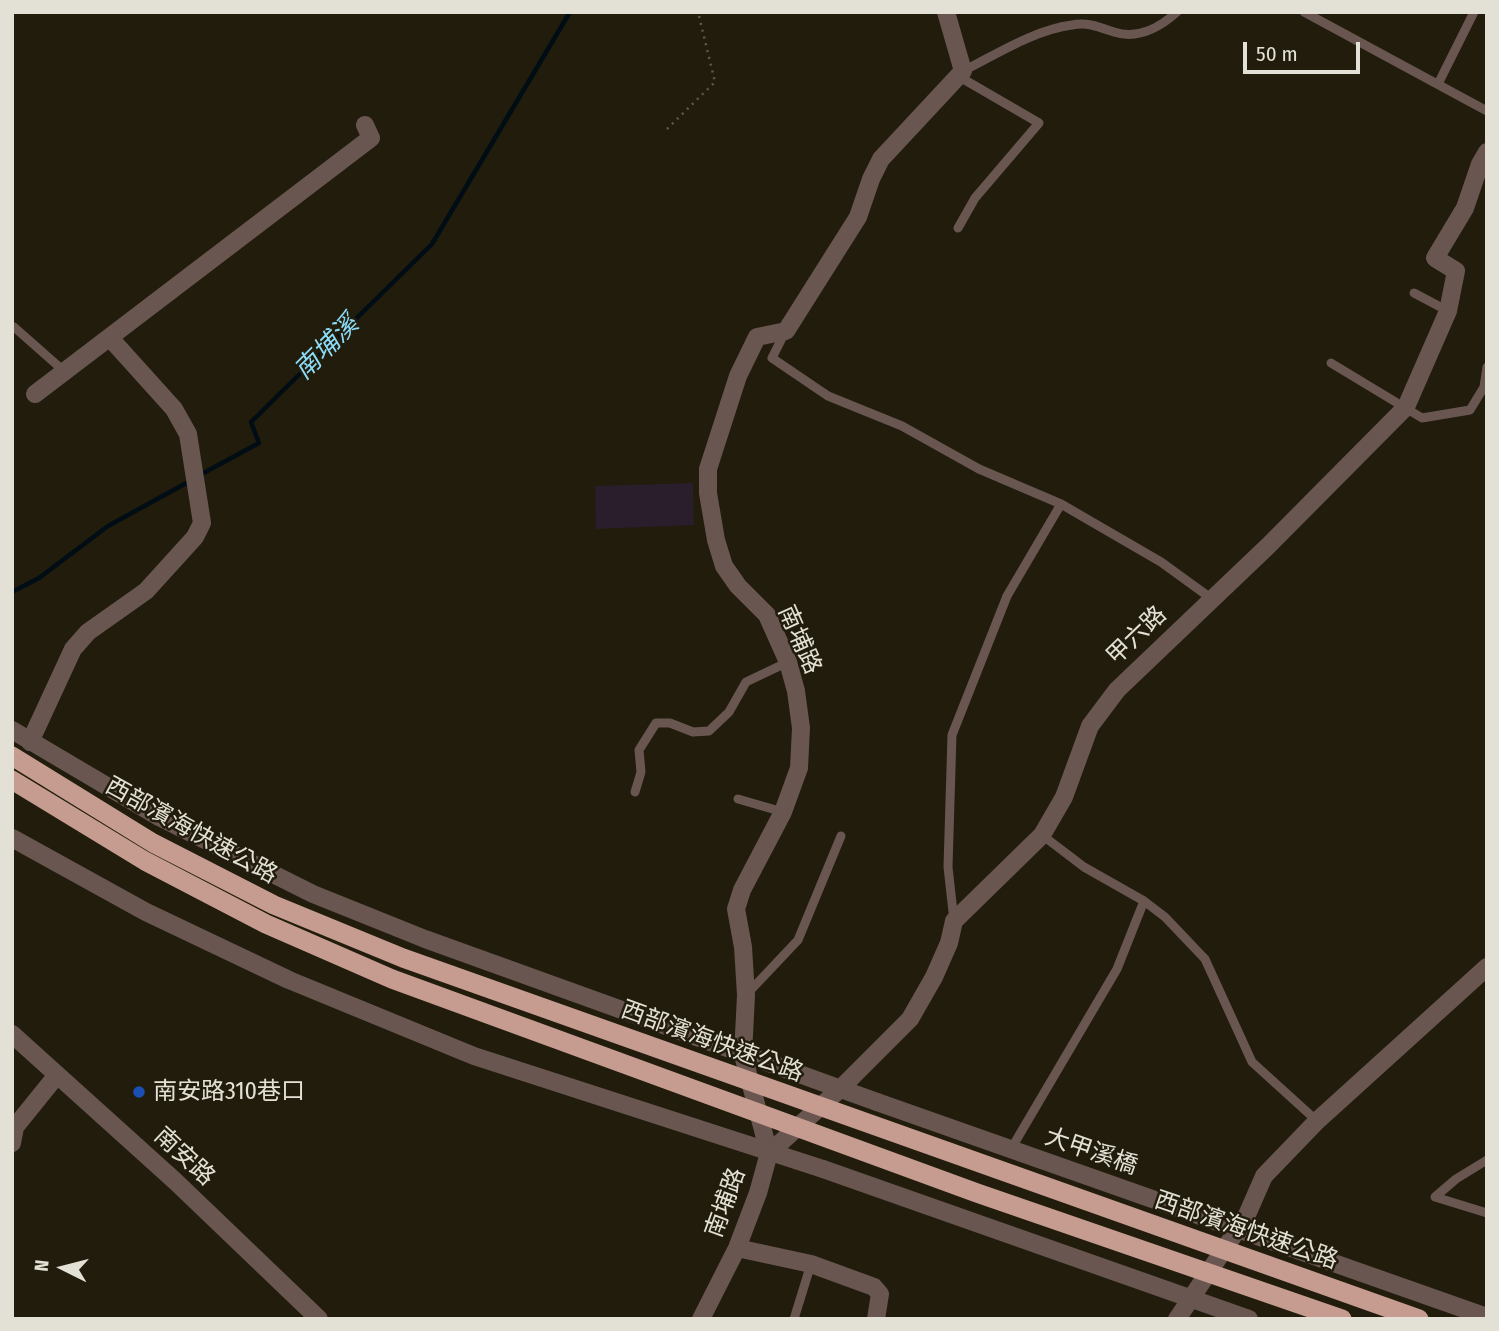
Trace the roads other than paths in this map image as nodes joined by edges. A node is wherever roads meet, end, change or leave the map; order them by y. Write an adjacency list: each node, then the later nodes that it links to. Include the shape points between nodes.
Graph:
1 (947, 12): 5 (street)
2 (1177, 12): 5 (lane, via 1164,23 1134,35 1098,25 1071,25 1027,39)
3 (1304, 12): 6 (lane)
4 (1474, 12): 6 (lane)
5 (960, 73): 10 (lane, via 1039,123 975,198); 14 (street, via 881,159 858,217)
6 (1438, 84): 7 (lane)
7 (1487, 111)
8 (365, 125): 15 (street, via 371,138)
9 (1487, 152): 12 (street, 甲六路, via 1465,208 1435,258 1456,271)
10 (958, 228)
11 (1414, 293): 12 (lane)
12 (1448, 311): 20 (street, 甲六路)
13 (14, 327): 18 (lane)
14 (786, 331): 21 (lane, via 772,358 828,396 902,426 979,469); 23 (street, 南埔路, via 757,337 738,376 708,469 708,493 724,566 767,615)
15 (110, 338): 18 (street); 25 (street, via 174,409 188,434 202,523 146,591 88,632 73,649)
16 (1331, 363): 20 (lane)
17 (1487, 367): 20 (lane, via 1484,387 1470,410 1422,418)
18 (65, 372): 19 (street)
19 (35, 394)
20 (1405, 407): 22 (street, 甲六路)
21 (1061, 504): 22 (lane, via 1161,562); 35 (lane, via 1007,596 952,735 948,867)
22 (1212, 599): 31 (street, 甲六路, via 1117,690 1090,726 1064,797)
23 (788, 662): 28 (lane, via 746,682 729,712 709,731 693,733 670,723 656,723 639,750 641,772); 30 (street, 南埔路, via 800,728 799,768)
24 (12, 730): 25 (street, 大甲溪橋)
25 (30, 742): 39 (street, 大甲溪橋, via 159,817 313,894)
26 (12, 756): 58 (highway, 西部濱海快速公路, bridge, via 153,843 274,905 403,958)
27 (12, 780): 57 (highway, 西部濱海快速公路, bridge, via 145,861 266,924 392,979 977,1193)
28 (635, 792)
29 (738, 799): 30 (lane)
30 (783, 812): 37 (street, 南埔路, via 736,909)
31 (1042, 835): 34 (lane, via 1084,867); 35 (street, 甲六路)
32 (841, 836): 37 (lane, via 798,940)
33 (12, 838): 45 (street, via 146,912 289,980 474,1056)
34 (1144, 901): 42 (lane, via 1205,958 1252,1062); 44 (lane, via 1117,969)
35 (954, 921): 41 (street, 甲六路, via 934,977 910,1019)
36 (1487, 967): 42 (street)
37 (746, 995): 39 (street, 南埔路)
38 (12, 1034): 40 (street, 南安路)
39 (743, 1055): 41 (street, 大甲溪橋); 45 (street, 南埔路)
40 (57, 1075): 43 (street, via 15,1127); 51 (street, 南安路)
41 (841, 1088): 44 (street, 大甲溪橋, bridge); 45 (street, 甲六路)
42 (1317, 1121): 55 (street, via 1264,1176 1246,1217)
43 (12, 1143)
44 (1011, 1149): 50 (street, 大甲溪橋, bridge)
45 (769, 1153): 48 (street, 南埔路); 56 (street, bridge)
46 (1487, 1160): 47 (lane, via 1435,1197)
47 (1487, 1213)
48 (737, 1248): 49 (street); 52 (street, 南埔路)
49 (811, 1264): 53 (lane); 54 (street, via 874,1287 880,1294)
50 (1487, 1317)
51 (319, 1319)
52 (701, 1319)
53 (794, 1319)
54 (876, 1319)
55 (1177, 1319)
56 (1249, 1319)
57 (1342, 1319)
58 (1419, 1319)

